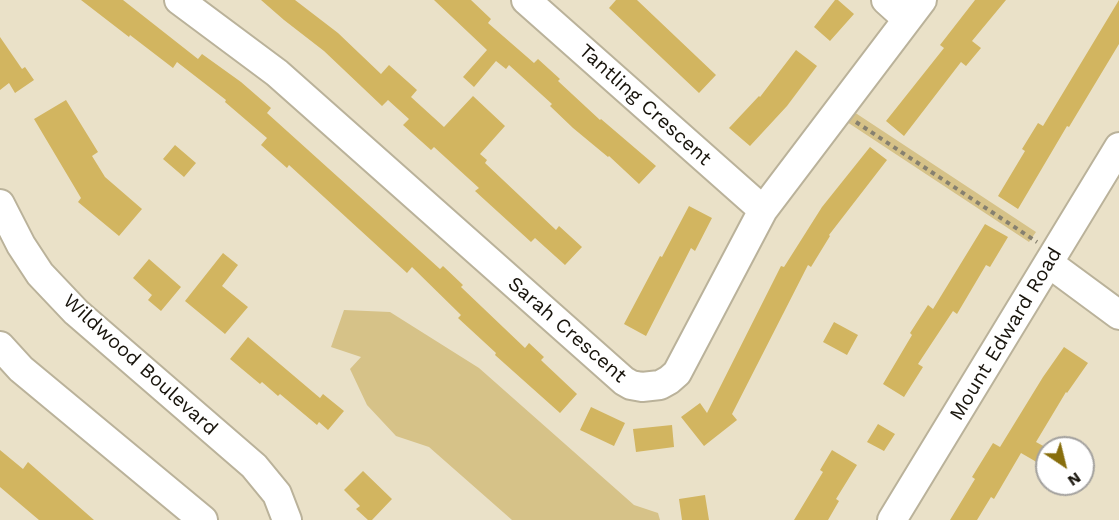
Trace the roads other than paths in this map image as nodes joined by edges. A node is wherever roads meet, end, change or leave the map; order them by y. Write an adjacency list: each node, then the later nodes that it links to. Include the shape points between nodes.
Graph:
1 (179, 0): 7 (street, Sarah Crescent, via 277,73 631,385 660,385 677,373)
2 (526, 0): 7 (street, Tantling Crescent)
3 (886, 0): 4 (street)
4 (914, 9): 7 (street, Sarah Crescent)
5 (1119, 147): 8 (street, Mount Edward Road)
6 (0, 204): 12 (street, Wildwood Boulevard, via 40,274 76,312 254,466 277,494)
7 (764, 210)
8 (1052, 259): 9 (street); 13 (street, Mount Edward Road)
9 (1119, 315)
10 (0, 346): 11 (street, via 21,369)
11 (203, 520)
12 (287, 520)
13 (892, 520)

